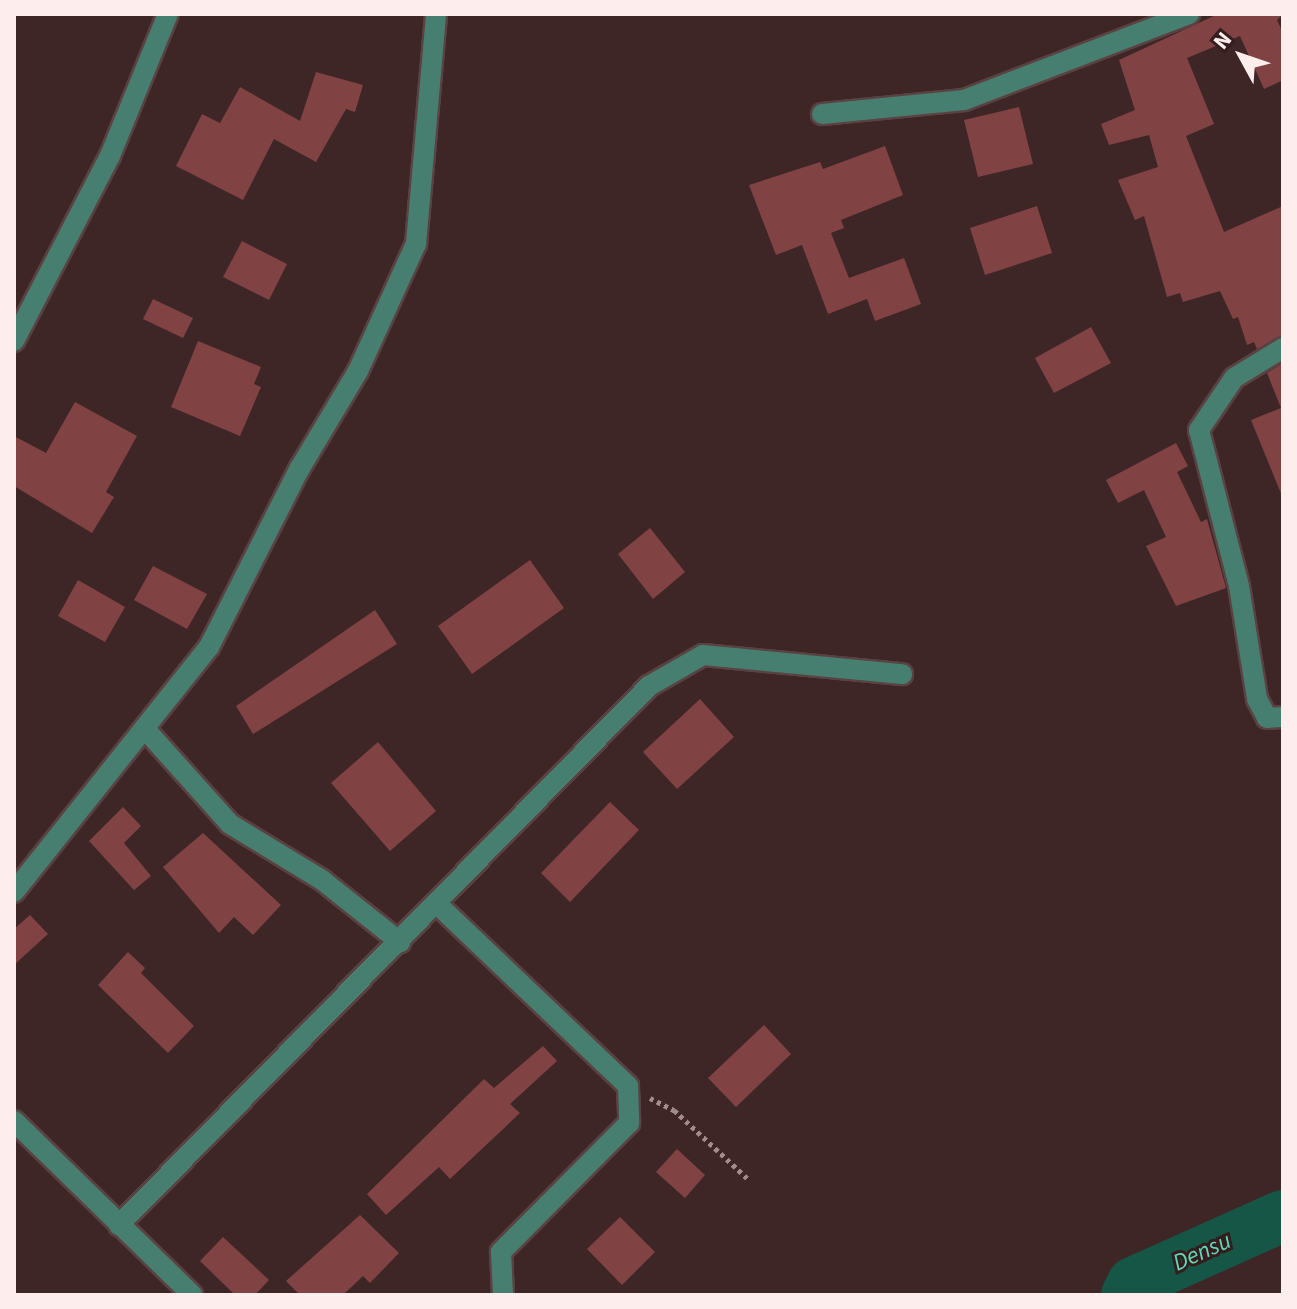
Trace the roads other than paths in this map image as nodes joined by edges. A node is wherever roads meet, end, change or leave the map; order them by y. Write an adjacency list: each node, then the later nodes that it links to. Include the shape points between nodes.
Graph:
1 (168, 14): 5 (street, via 110,156)
2 (436, 14): 9 (street, via 416,244 358,371 300,468 209,647)
3 (1189, 14): 4 (street, via 964,100)
4 (822, 114)
5 (14, 341)
6 (1283, 348): 8 (street, via 1234,378 1199,430 1239,586 1257,699 1267,718)
7 (902, 674): 11 (street, via 703,655 649,686)
8 (1283, 717)
9 (146, 730): 10 (street); 12 (street, via 230,824 322,880)
10 (14, 892)
11 (437, 904): 12 (street); 16 (street, via 628,1086 629,1123 501,1252)
12 (400, 942): 14 (street)
13 (14, 1121): 14 (street)
14 (119, 1225): 15 (street)
15 (192, 1295)
16 (503, 1295)

